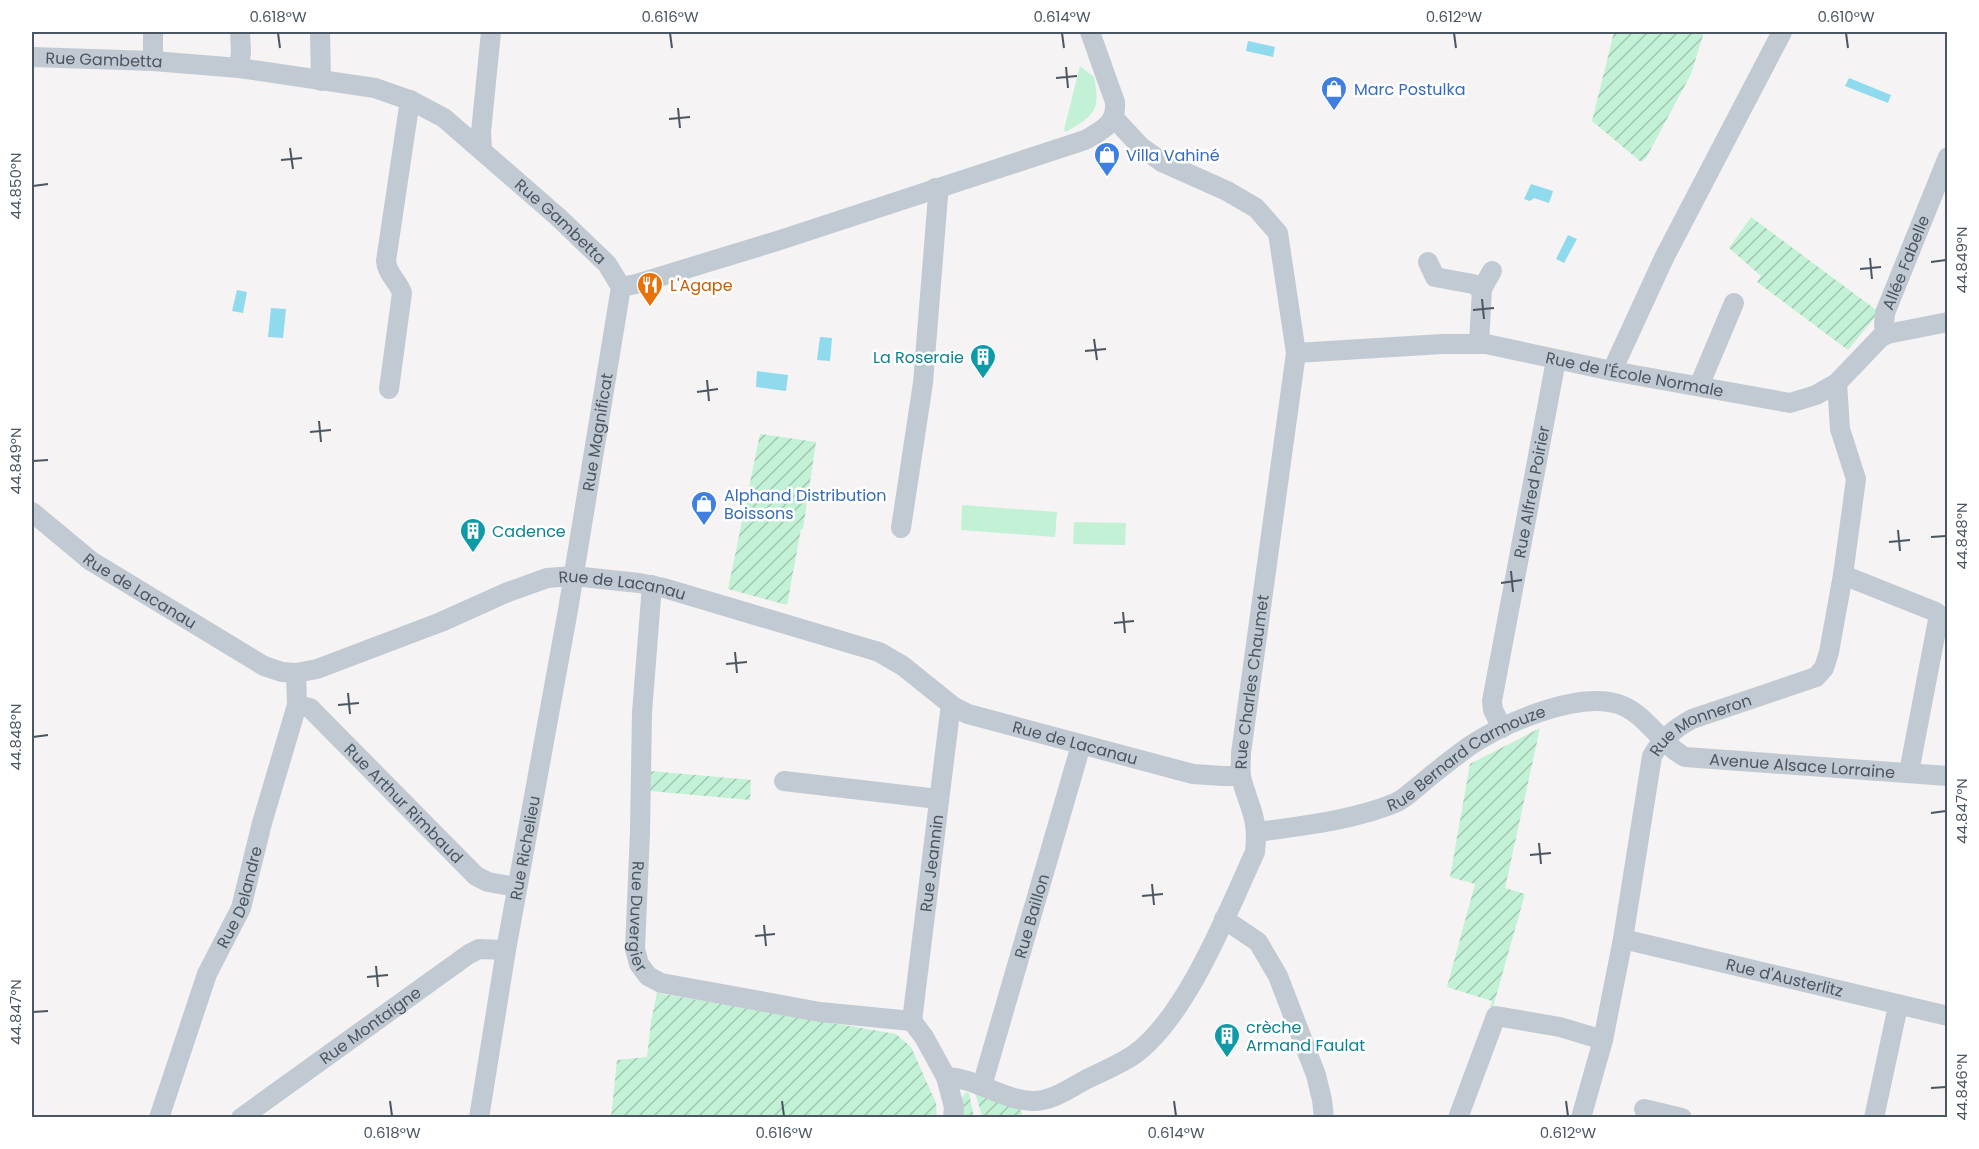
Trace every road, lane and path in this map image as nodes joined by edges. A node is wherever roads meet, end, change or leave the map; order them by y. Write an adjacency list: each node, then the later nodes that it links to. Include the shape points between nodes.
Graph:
1 (153, 32): 10 (street)
2 (240, 32): 11 (street)
3 (320, 32): 12 (street)
4 (491, 32): 15 (street)
5 (1090, 32): 8 (street)
6 (1105, 32): 8 (street)
7 (1782, 32): 28 (street, via 1664,258)
8 (1098, 53): 14 (street, via 1115,102)
9 (32, 57): 10 (street, Rue Gambetta)
10 (153, 61): 11 (street, Rue Gambetta)
11 (239, 68): 12 (street, Rue Gambetta)
12 (321, 81): 13 (street, Rue Gambetta, via 375,88)
13 (410, 100): 15 (street, Rue Gambetta, via 444,118); 31 (street, via 386,261 402,293)
14 (1114, 118): 17 (street, via 1085,140); 26 (street, Rue Charles Chaumet, via 1141,147 1162,162 1256,208 1278,233)
15 (482, 150): 20 (street, Rue Gambetta, via 597,252)
16 (1947, 157): 24 (street, Allée Fabelle, via 1885,313)
17 (935, 188): 20 (street, via 777,241); 33 (street, via 938,196 922,383)
18 (1428, 262): 21 (street, via 1436,277)
19 (1492, 271): 21 (street)
20 (621, 287): 35 (street, Rue Magnificat)
21 (1482, 289): 25 (street)
22 (1734, 303): 30 (street)
23 (1947, 322): 24 (street)
24 (1887, 334): 29 (street, Rue de l'École Normale)
25 (1479, 344): 26 (street, Rue de l'École Normale); 27 (street, Rue de l'École Normale)
26 (1296, 352): 44 (street, Rue Charles Chaumet)
27 (1556, 360): 28 (street, Rue de l'École Normale); 40 (street, Rue Alfred Poirier, via 1492,701)
28 (1611, 371): 30 (street, Rue de l'École Normale)
29 (1837, 383): 30 (street, Rue de l'École Normale, via 1816,396 1790,403); 34 (street, Rue Monneron, via 1840,429 1856,479)
30 (1699, 386)
31 (389, 390)
32 (32, 512): 37 (street, Rue de Lacanau, via 92,561 264,666)
33 (901, 528)
34 (1844, 575): 41 (street, Rue Monneron, via 1829,652 1816,677 1692,719); 43 (street, via 1939,615)
35 (573, 576): 36 (street, Rue de Lacanau); 37 (street, Rue de Lacanau, via 538,581 358,655); 49 (street, Rue Richelieu)
36 (652, 585): 39 (street, Rue de Lacanau, via 879,652); 55 (street, Rue Duvergier, via 642,712 635,949 639,964 648,976 661,983 820,1012)
37 (296, 672): 38 (street, Rue Delandre)
38 (297, 705): 49 (street, Rue Arthur Rimbaud, via 310,708 476,876); 60 (street, Rue Delandre, via 241,908 207,974)
39 (954, 707): 42 (street, Rue de Lacanau); 47 (street, Rue Jeannin, via 950,712)
40 (1502, 728): 41 (street, Rue Bernard Carmouze, via 1557,708 1604,701 1631,711); 48 (street, Rue Bernard Carmouze, via 1469,747 1398,802 1366,813)
41 (1663, 740): 43 (street, Avenue Alsace Lorraine, via 1685,758 1697,760); 51 (street, Rue Monneron, via 1652,756)
42 (1082, 745): 44 (street, Rue de Lacanau, via 1193,774); 58 (street, Rue Baillon)
43 (1909, 772): 45 (street, Avenue Alsace Lorraine)
44 (1241, 776): 48 (street, Rue Charles Chaumet)
45 (1947, 776)
46 (784, 781): 47 (street)
47 (938, 798): 55 (street, Rue Jeannin)
48 (1257, 832): 50 (street, Rue Charles Chaumet, via 1255,852)
49 (517, 887): 52 (street, Rue Richelieu)
50 (1224, 919): 58 (street, Rue Charles Chaumet, via 1193,982 1166,1023 1136,1053 1054,1097 1015,1100); 64 (street, via 1258,942 1278,976 1316,1075)
51 (1623, 939): 53 (street, Rue d'Austerlitz); 56 (street, Rue Monneron)
52 (506, 950): 61 (street, Rue Montaigne, via 479,949 469,954); 62 (street, Rue Richelieu)
53 (1898, 1006): 54 (street, Rue d'Austerlitz); 68 (street)
54 (1947, 1016)
55 (912, 1021): 57 (street)
56 (1603, 1040): 65 (street, via 1560,1027 1496,1016); 66 (street, Rue Monneron)
57 (946, 1077): 58 (street, Rue Charles Chaumet); 63 (street)
58 (982, 1086)
59 (1644, 1109): 67 (street)
60 (159, 1118)
61 (241, 1118)
62 (479, 1118)
63 (953, 1118)
64 (1324, 1118)
65 (1458, 1118)
66 (1581, 1118)
67 (1682, 1118)
68 (1874, 1118)

